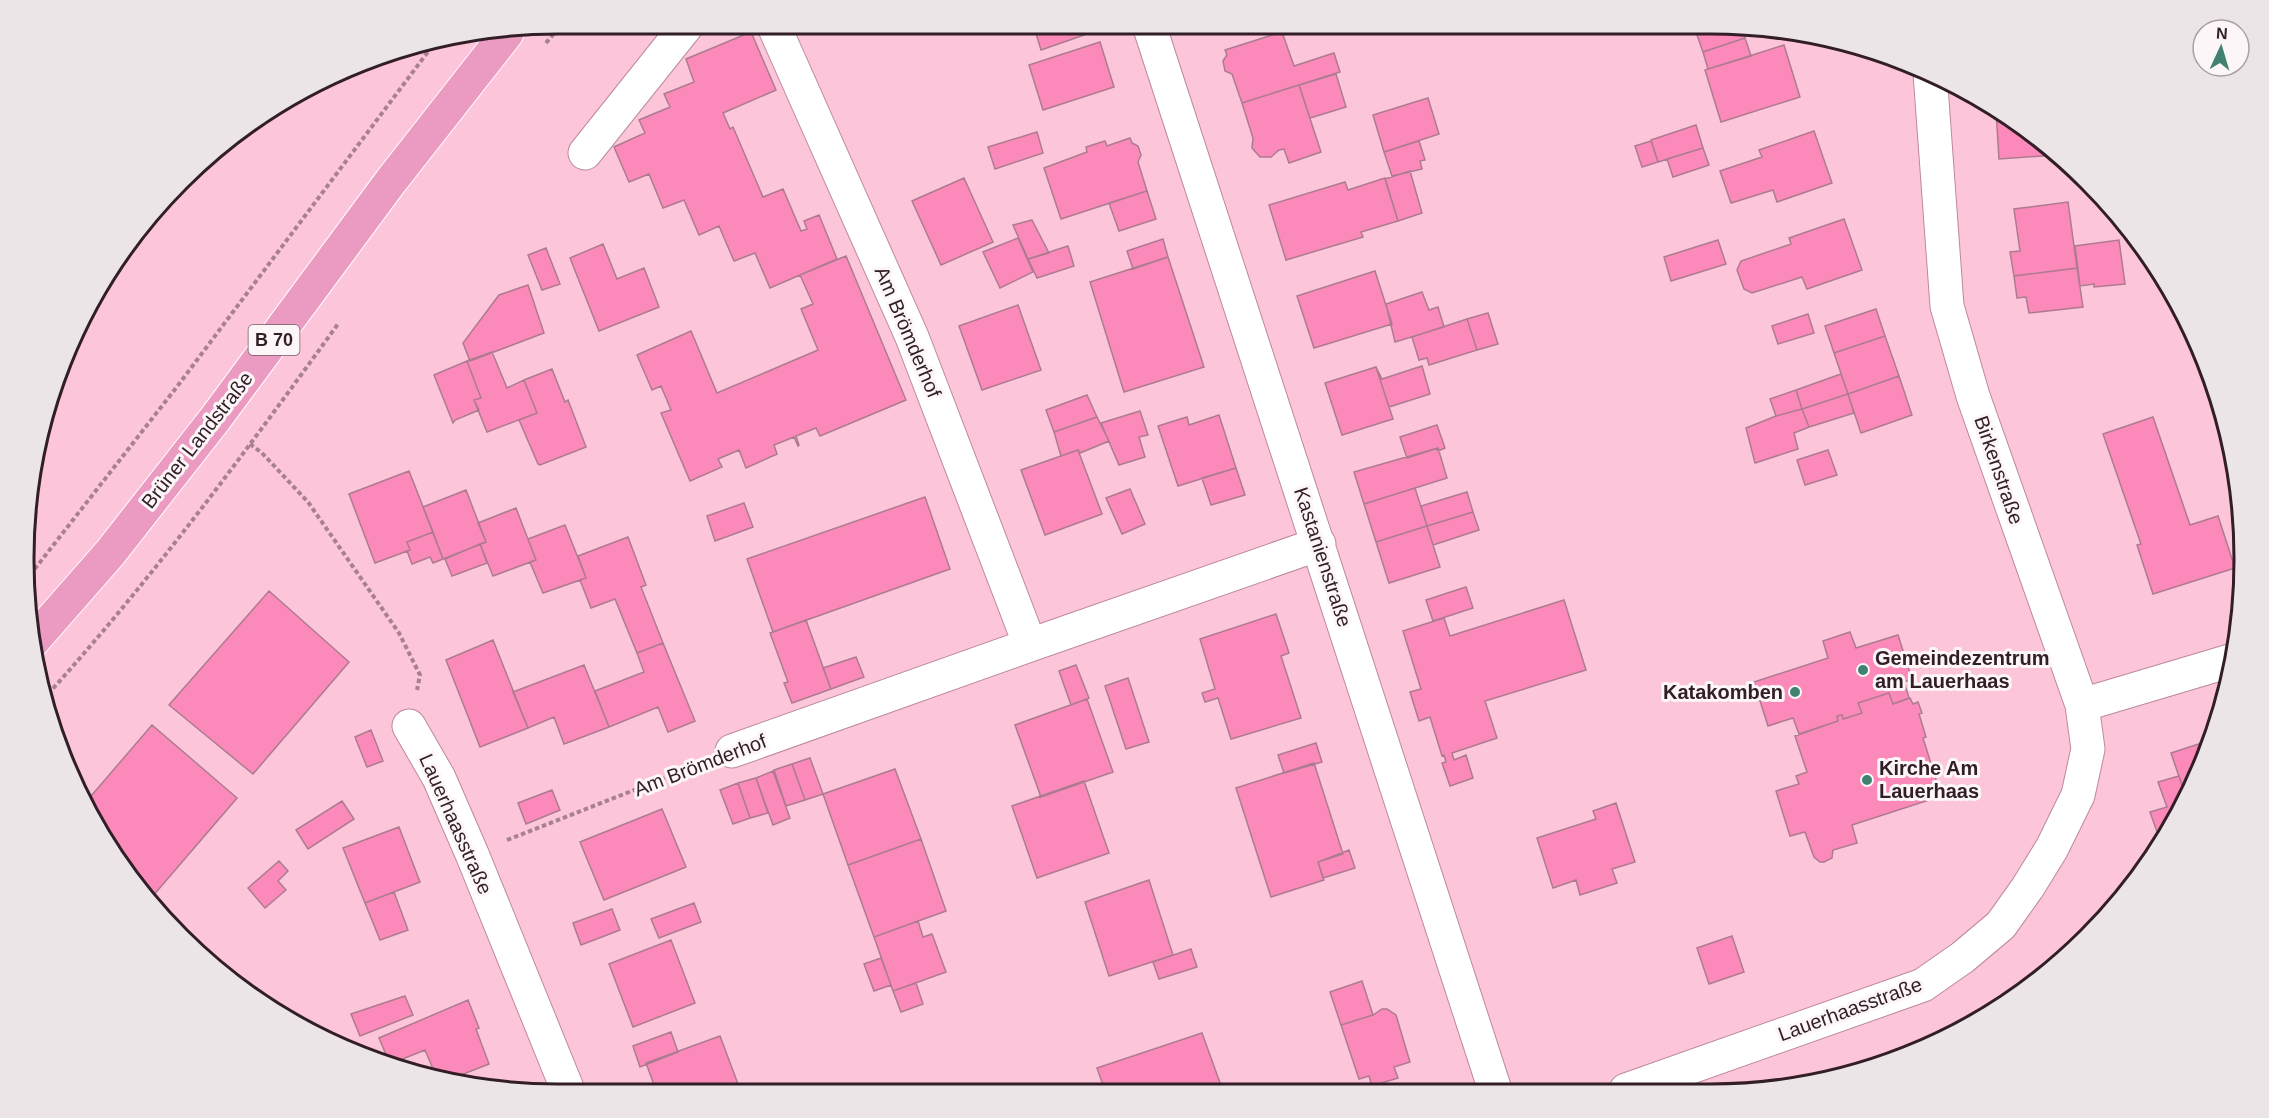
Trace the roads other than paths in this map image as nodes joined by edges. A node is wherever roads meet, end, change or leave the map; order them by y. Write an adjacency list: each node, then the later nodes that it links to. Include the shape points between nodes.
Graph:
1 (680, 34): 6 (street)
2 (777, 34): 9 (street, Am Brömderhof, via 912,337)
3 (1152, 34): 7 (street, Kastanienstraße)
4 (503, 38): 8 (main road, Brüner Landstraße / B 70, via 391,181 215,419 110,553)
5 (1931, 84): 11 (street, Birkenstraße, via 1947,306 1973,396)
6 (585, 153)
7 (1319, 544): 9 (street, Am Brömderhof); 15 (street, Kastanienstraße)
8 (40, 633)
9 (1030, 645): 13 (street, Am Brömderhof)
10 (2224, 663): 11 (street)
11 (2082, 705): 16 (street, Lauerhaasstraße, via 2088,749 2078,795 2052,848 2001,925 1923,985)
12 (409, 726): 14 (street, Lauerhaasstraße, via 439,777)
13 (732, 751)
14 (565, 1084)
15 (1493, 1084)
16 (1643, 1084)

